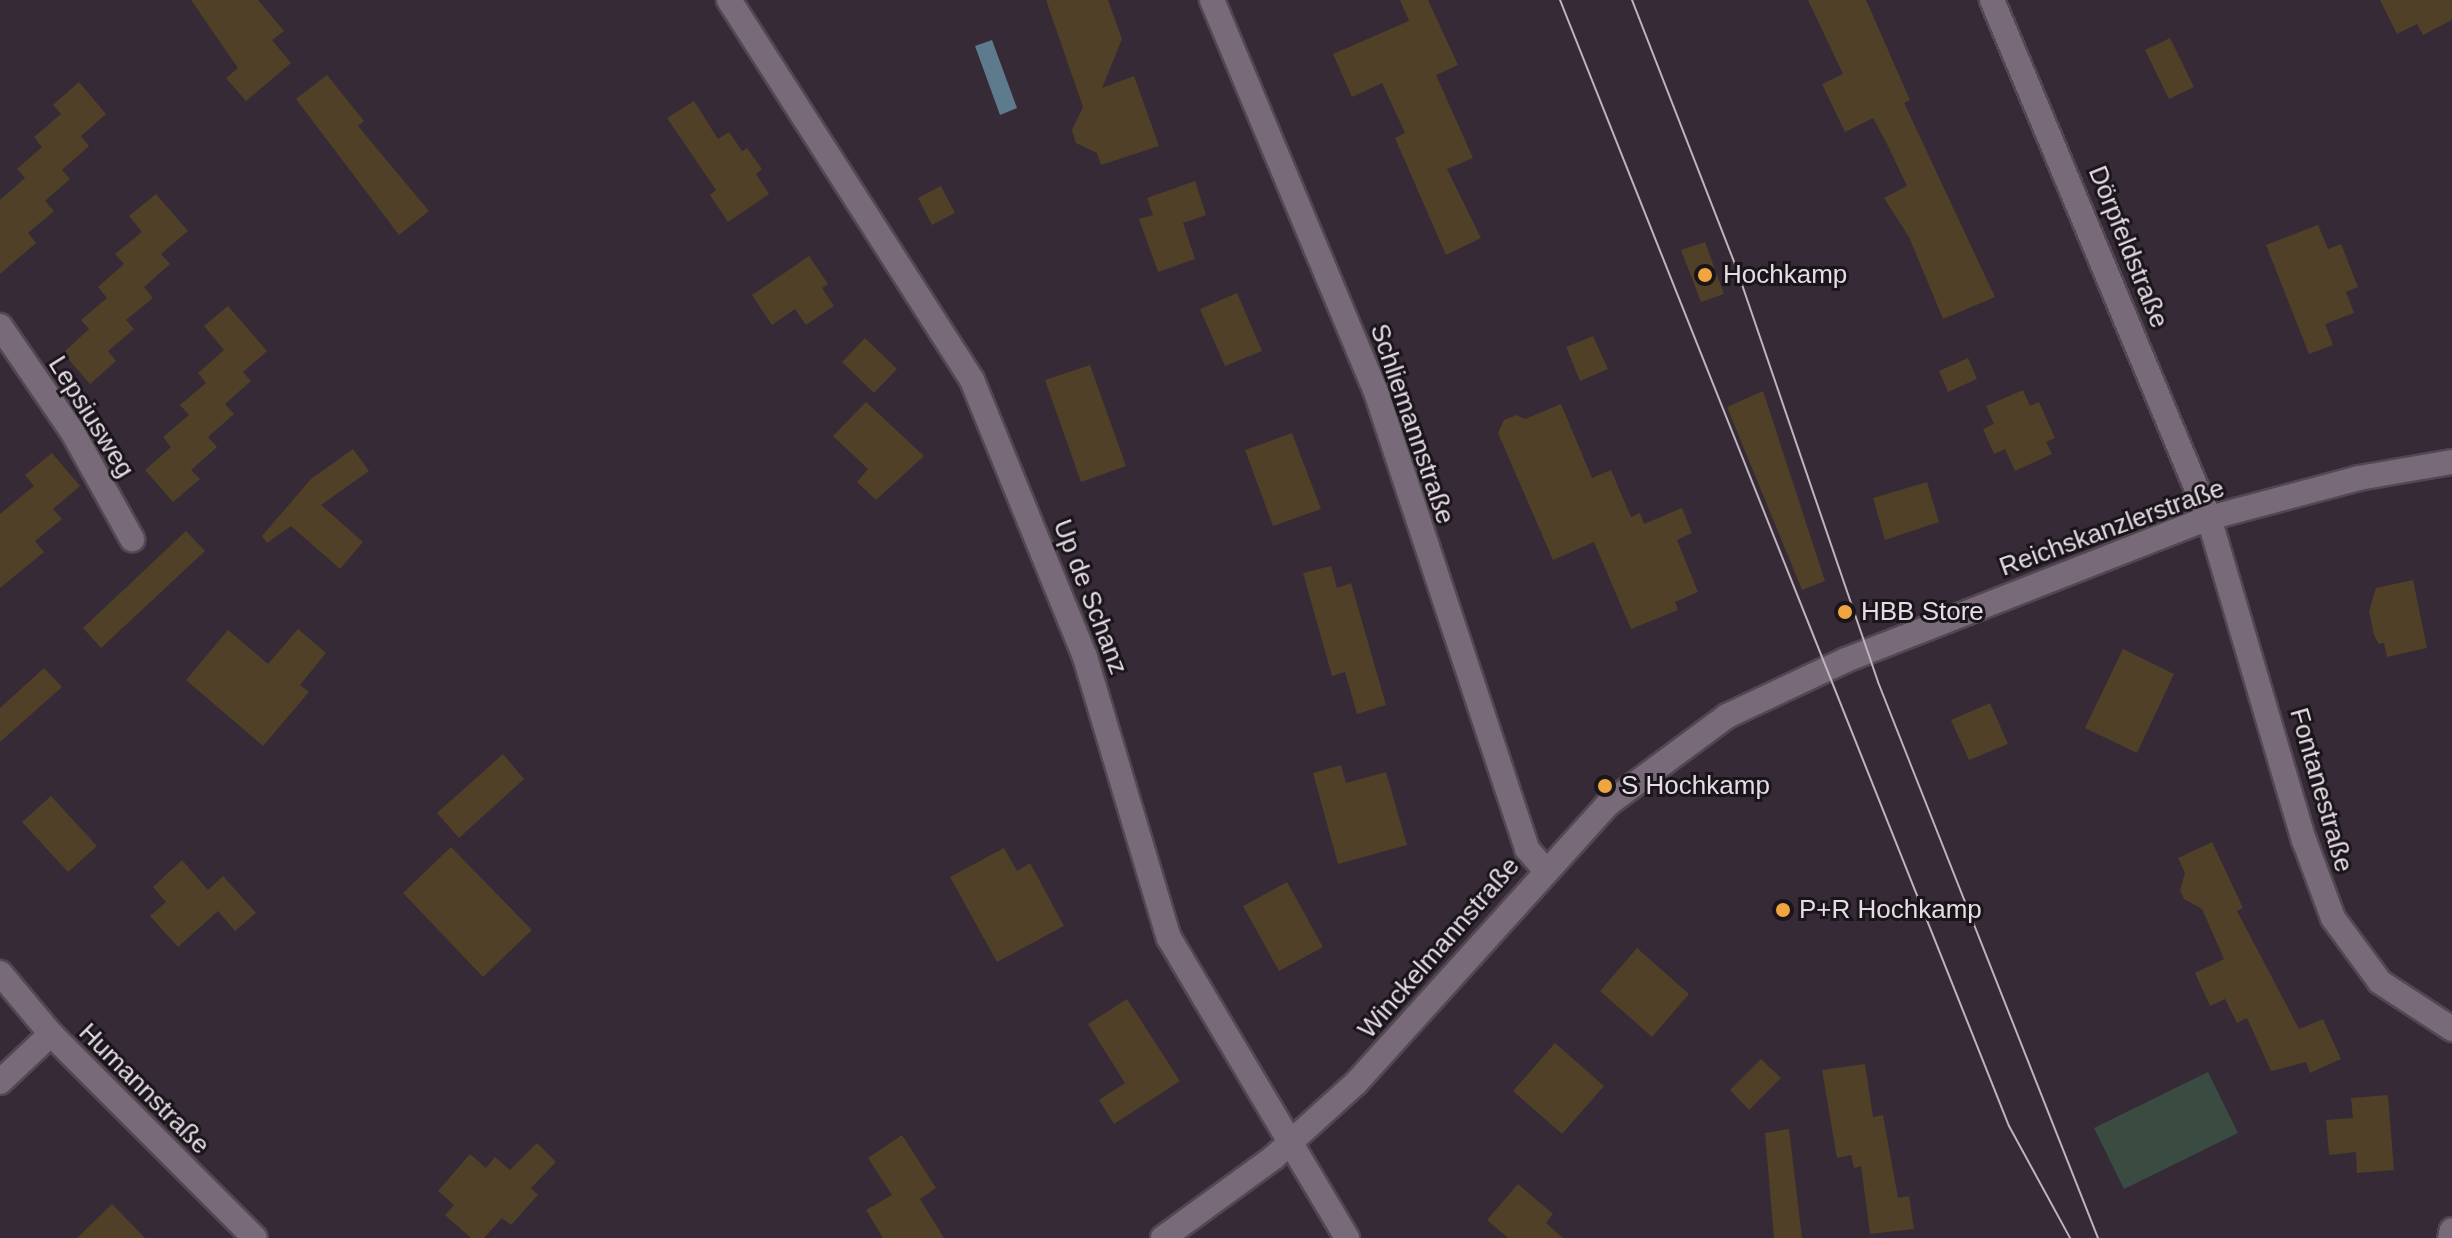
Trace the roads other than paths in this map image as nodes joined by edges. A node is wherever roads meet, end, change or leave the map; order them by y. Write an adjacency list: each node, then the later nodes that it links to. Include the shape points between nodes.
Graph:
1 (729, 0): 14 (street, Up de Schanz, via 972,380 1085,657 1169,938 1237,1060)
2 (1212, 0): 9 (street, Schliemannstraße, via 1376,392 1527,849)
3 (1992, 0): 6 (street, Dörpfeldstraße)
4 (0, 326): 7 (street, Lepsiusweg, via 72,431)
5 (2452, 462): 6 (street, Reichskanzlerstraße, via 2359,478)
6 (2209, 518): 8 (street, Reichskanzlerstraße); 11 (street, Fontanestraße, via 2304,840 2333,918 2380,982)
7 (132, 539)
8 (1758, 697): 9 (street, Winckelmannstraße, via 1616,796)
9 (1545, 870): 14 (street, Winckelmannstraße, via 1382,1057)
10 (0, 973): 12 (street, Humannstraße)
11 (2452, 1029)
12 (51, 1034): 13 (street); 16 (street, Humannstraße)
13 (0, 1082)
14 (1293, 1141): 17 (street, Winckelmannstraße); 18 (street, Up de Schanz)
15 (2452, 1230): 19 (street)
16 (255, 1238)
17 (1163, 1238)
18 (1347, 1238)
19 (2450, 1238)

